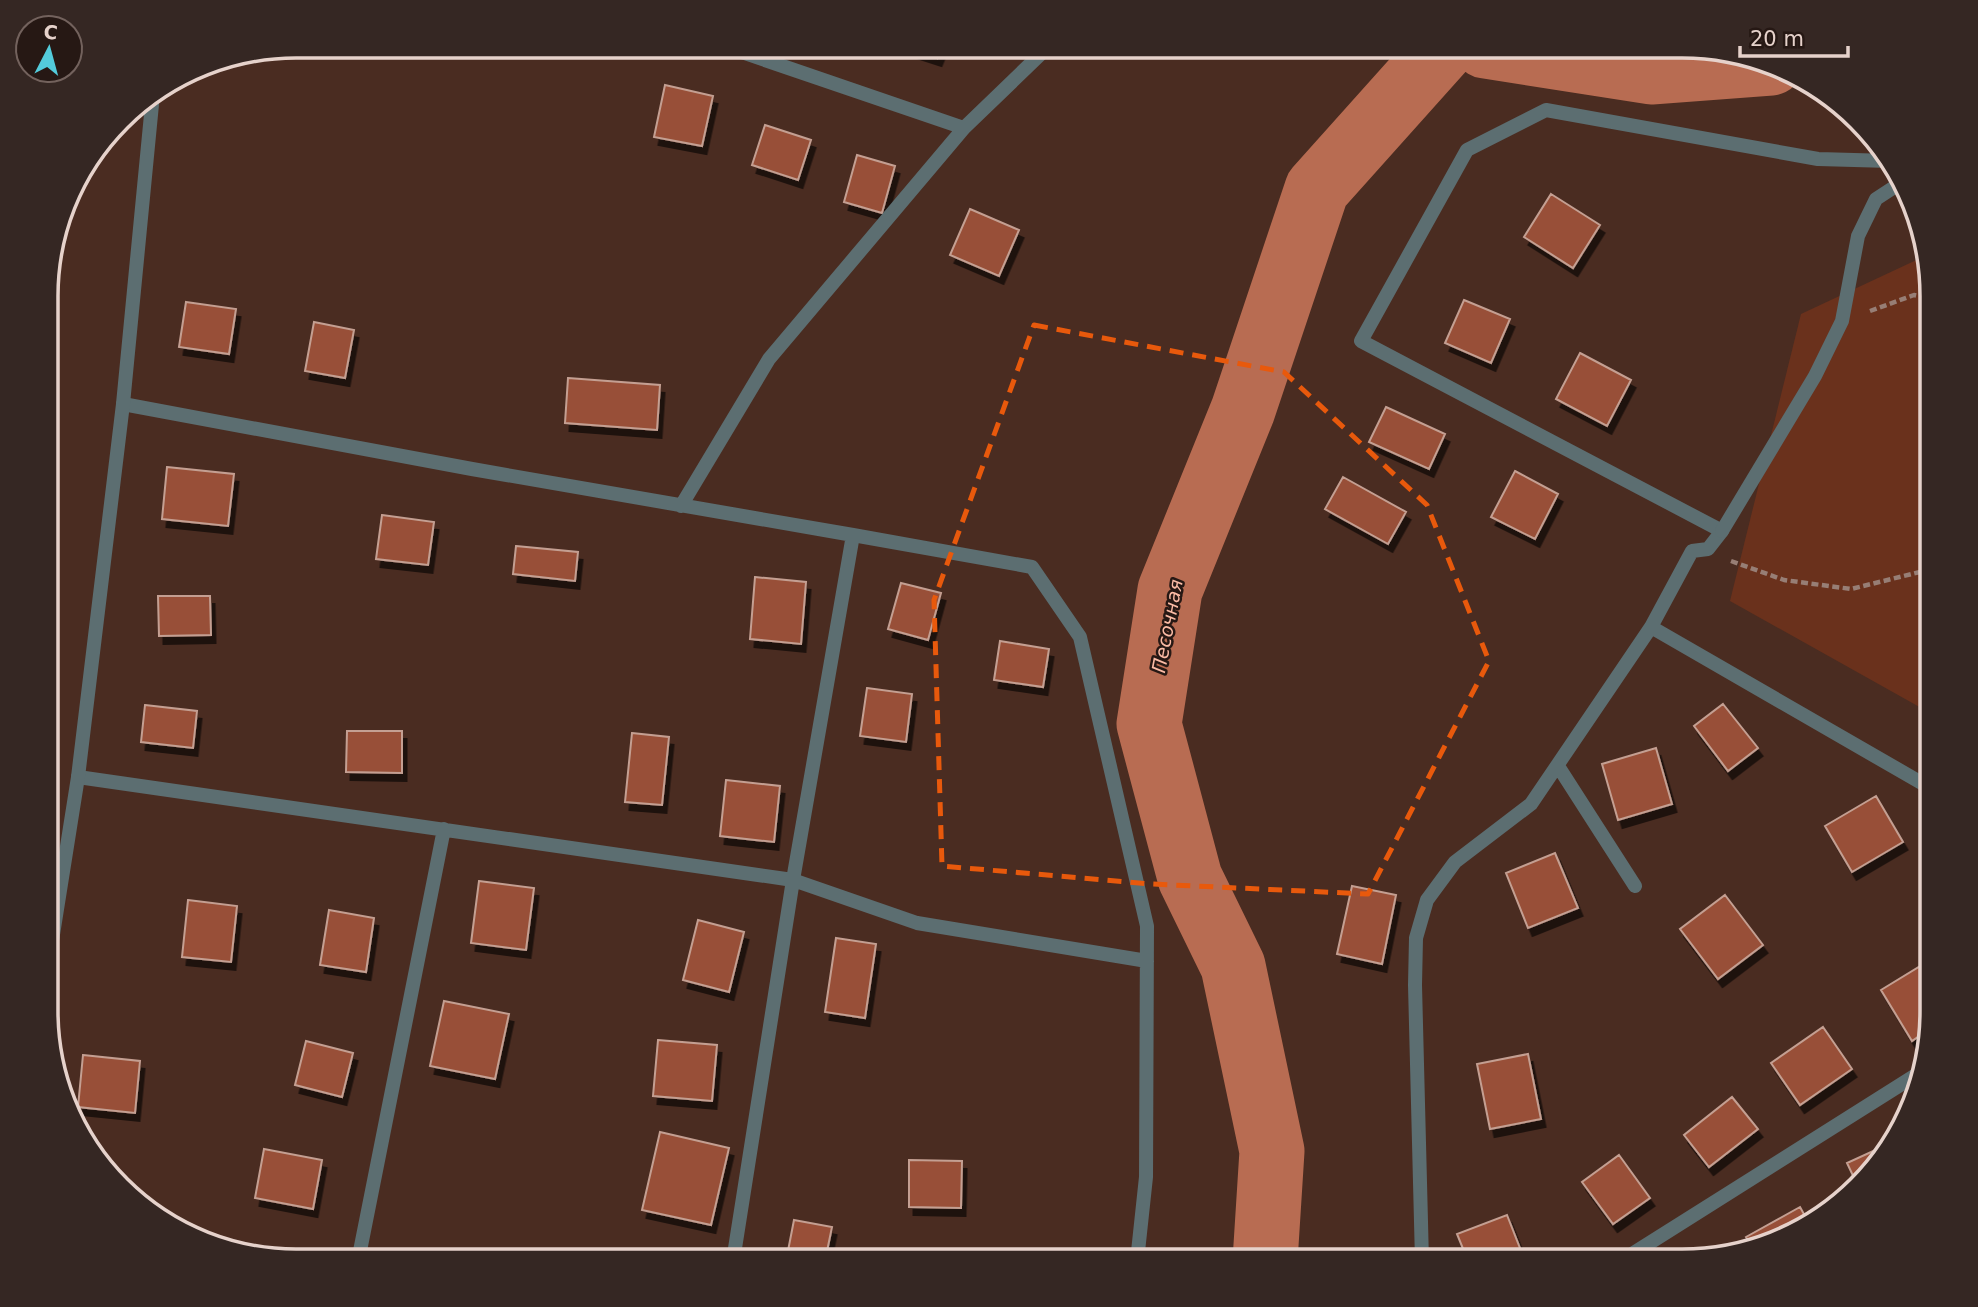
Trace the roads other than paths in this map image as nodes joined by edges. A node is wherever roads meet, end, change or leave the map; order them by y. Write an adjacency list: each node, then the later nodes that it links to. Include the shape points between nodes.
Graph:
1 (759, 58): 4 (street)
2 (1037, 58): 4 (street)
3 (152, 107): 7 (street)
4 (964, 128): 8 (street, via 769,359)
5 (1877, 161): 9 (street, via 1818,159 1546,110 1467,150 1362,341)
6 (1894, 187): 9 (street, via 1876,199 1858,236 1842,321 1815,376)
7 (123, 404): 8 (street); 13 (street)
8 (681, 506): 10 (street)
9 (1722, 531): 11 (street, via 1708,549 1692,551)
10 (853, 535): 16 (street); 19 (street, via 1032,567 1080,637 1147,926)
11 (1651, 627): 12 (street); 14 (street)
12 (1558, 766): 17 (street); 24 (street, via 1531,804 1455,862 1427,900 1416,938)
13 (78, 777): 15 (street); 18 (street)
14 (1920, 782)
15 (444, 829): 16 (street); 21 (street)
16 (793, 880): 19 (street, via 917,923); 22 (street)
17 (1635, 886)
18 (58, 904)
19 (1147, 961): 23 (street, via 1146,1177)
20 (1910, 1078): 25 (street)
21 (360, 1249)
22 (735, 1249)
23 (1138, 1249)
24 (1422, 1249)
25 (1639, 1249)

